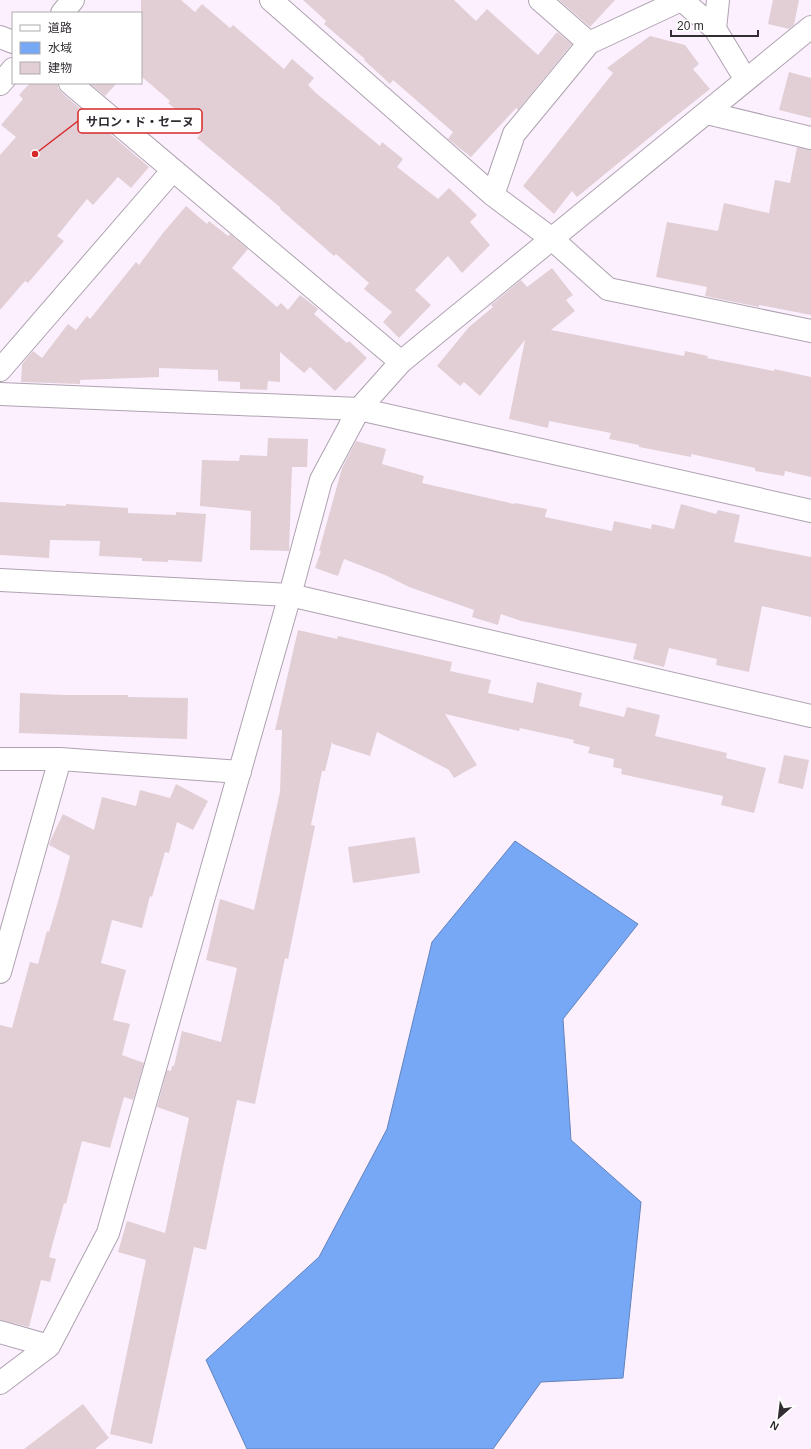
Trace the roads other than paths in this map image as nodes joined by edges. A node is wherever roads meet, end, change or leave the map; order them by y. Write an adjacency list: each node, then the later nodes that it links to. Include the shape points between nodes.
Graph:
1 (73, 0): 6 (street)
2 (271, 0): 19 (street)
3 (540, 0): 11 (street)
4 (681, 0): 8 (street); 11 (street)
5 (718, 0): 8 (street)
6 (63, 12)
7 (811, 27): 13 (street)
8 (715, 29): 13 (street)
9 (0, 37): 10 (street)
10 (12, 42)
11 (589, 43): 19 (street, via 514,134)
12 (12, 70): 14 (street)
13 (746, 80): 16 (street)
14 (0, 84)
15 (71, 84): 18 (street)
16 (706, 113): 17 (street); 20 (street)
17 (811, 138)
18 (173, 170): 22 (street); 23 (street)
19 (493, 195): 20 (street)
20 (552, 239): 21 (street, via 608,289); 22 (street)
21 (811, 331)
22 (401, 362): 25 (street)
23 (0, 370)
24 (0, 394): 25 (street)
25 (359, 409): 26 (street); 28 (street, via 321,480)
26 (811, 511)
27 (0, 580): 28 (street)
28 (290, 595): 29 (street); 32 (street)
29 (811, 716)
30 (0, 759): 31 (street)
31 (60, 759): 32 (street); 33 (street)
32 (240, 772): 35 (street, via 108,1233)
33 (0, 972)
34 (0, 1332): 35 (street)
35 (49, 1346): 36 (street)
36 (0, 1383)

